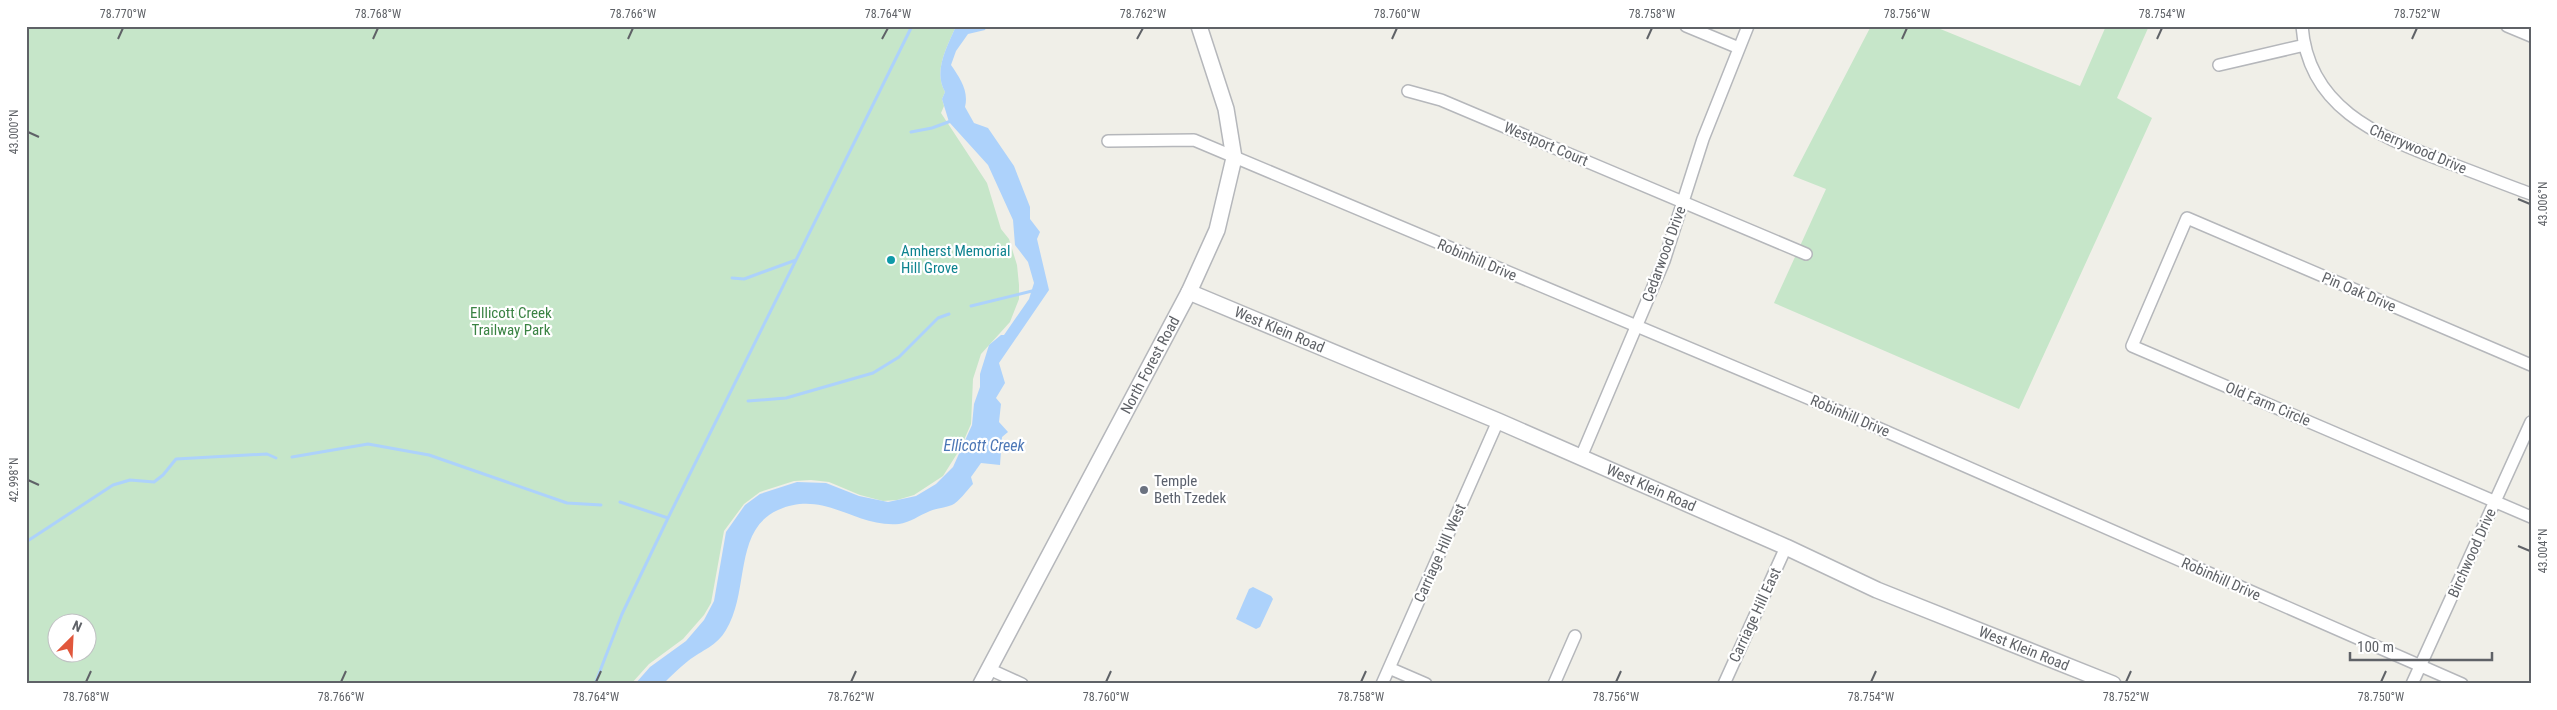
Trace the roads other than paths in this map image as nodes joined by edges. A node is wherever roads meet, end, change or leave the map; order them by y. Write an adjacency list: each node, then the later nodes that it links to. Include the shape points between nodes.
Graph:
1 (1199, 26): 12 (street, North Forest Road, via 1226,108)
2 (1686, 26): 8 (street)
3 (1748, 26): 8 (street, Cedarwood Drive)
4 (2302, 26): 7 (street, Cherrywood Drive)
5 (2507, 26): 6 (street)
6 (2531, 36)
7 (2305, 45): 9 (street); 13 (street, Cherrywood Drive, via 2327,93 2348,115 2366,127 2403,146)
8 (1739, 48): 14 (street, Cedarwood Drive, via 1703,139)
9 (2220, 64)
10 (1408, 91): 14 (street, Westport Court, via 1441,100)
11 (1108, 141): 12 (street, Robinhill Drive, via 1194,140)
12 (1234, 158): 17 (street, North Forest Road, via 1217,230); 18 (street, Robinhill Drive)
13 (2531, 194)
14 (1683, 201): 16 (street, Westport Court); 18 (street, Cedarwood Drive, via 1664,260)
15 (2187, 218): 19 (street, Pin Oak Drive); 23 (street, Old Farm Circle, via 2132,346)
16 (1806, 254)
17 (1189, 292): 20 (street, West Klein Road); 29 (street, North Forest Road)
18 (1636, 327): 22 (street, Cedarwood Drive); 27 (street, Robinhill Drive, via 1930,450)
19 (2531, 365)
20 (1498, 422): 22 (street, West Klein Road); 28 (street, Carriage Hill West)
21 (2531, 422): 23 (street, Birchwood Drive)
22 (1581, 457): 25 (street, West Klein Road)
23 (2494, 502): 24 (street, Old Farm Circle); 27 (street, Birchwood Drive)
24 (2531, 517)
25 (1786, 547): 30 (street, West Klein Road, via 1877,590); 36 (street, Carriage Hill East)
26 (1575, 636): 35 (street)
27 (2420, 666): 37 (street, Birchwood Drive); 38 (street, Robinhill Drive)
28 (1389, 668): 33 (street, Carriage Hill West); 34 (street)
29 (989, 669): 31 (street, North Forest Road); 32 (street)
30 (2103, 682)
31 (981, 684)
32 (1022, 684)
33 (1382, 684)
34 (1426, 684)
35 (1554, 684)
36 (1724, 684)
37 (2412, 684)
38 (2462, 684)

